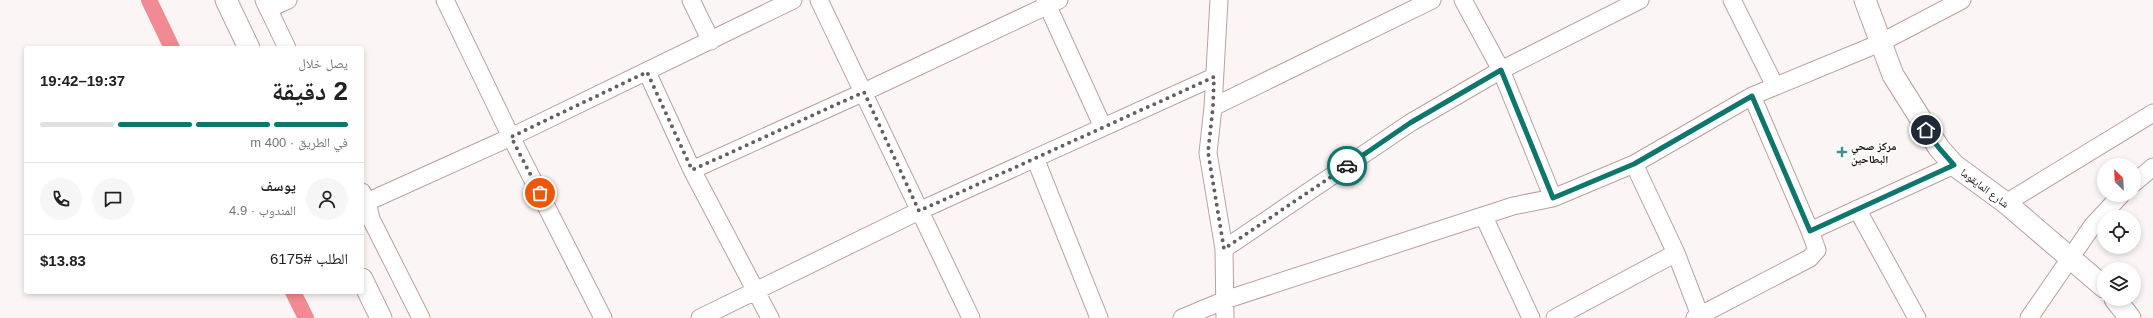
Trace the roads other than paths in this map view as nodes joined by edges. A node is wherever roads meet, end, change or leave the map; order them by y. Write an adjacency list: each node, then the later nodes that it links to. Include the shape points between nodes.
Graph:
1 (226, 0): 18 (street)
2 (288, 0): 15 (street)
3 (445, 0): 29 (street)
4 (691, 0): 16 (street)
5 (793, 0): 16 (street)
6 (819, 0): 24 (street)
7 (1432, 0): 26 (street)
8 (1462, 0): 20 (street)
9 (1640, 0): 20 (street)
10 (1732, 0): 23 (street)
11 (1865, 0): 17 (street, شارع المايقوما)
12 (1962, 0): 17 (street)
13 (1051, 2): 24 (street); 28 (street)
14 (1224, 2): 22 (street)
15 (266, 4): 19 (street)
16 (711, 41): 21 (street)
17 (1880, 43): 23 (street); 32 (street, شارع المايقوما, via 1899,86 1933,141)
18 (248, 46)
19 (286, 46)
20 (1501, 70): 37 (street); 44 (street, via 1410,123)
21 (647, 72): 29 (street); 34 (street)
22 (1214, 77): 26 (street); 28 (street)
23 (1776, 86): 25 (street)
24 (864, 92): 34 (street); 41 (street)
25 (1752, 96): 31 (street); 43 (street)
26 (1213, 107): 44 (street, via 1208,152)
27 (2153, 113): 39 (street)
28 (1103, 126): 30 (street)
29 (511, 137): 36 (street); 55 (street)
30 (1035, 158): 41 (street); 59 (street)
31 (1634, 164): 37 (street); 45 (street)
32 (1954, 165): 39 (street, شارع المايقوما); 40 (street)
33 (2153, 167): 35 (street)
34 (692, 170): 49 (street)
35 (2141, 177)
36 (365, 197): 54 (street, via 371,219)
37 (1553, 198): 42 (street, via 1513,206)
38 (2114, 202): 46 (street, via 2093,225)
39 (2006, 203): 46 (street, شارع المايقوما)
40 (1857, 209): 43 (street); 64 (street)
41 (919, 211): 49 (street); 58 (street)
42 (1484, 216): 50 (street); 62 (street)
43 (1810, 231): 52 (street, via 1817,250 1810,258)
44 (1224, 249): 50 (street)
45 (1676, 253): 52 (street); 63 (street)
46 (2071, 258): 47 (street, شارع المايقوما); 65 (street)
47 (2097, 282)
48 (364, 283): 53 (street)
49 (757, 291): 56 (street); 57 (street)
50 (1225, 300): 60 (street); 61 (street)
51 (2121, 306): 66 (street)
52 (1698, 317)
53 (381, 318)
54 (421, 318)
55 (603, 318)
56 (700, 318)
57 (770, 318)
58 (971, 318)
59 (1099, 318)
60 (1182, 318)
61 (1225, 318)
62 (1530, 318)
63 (1555, 318)
64 (1917, 318)
65 (2029, 318)
66 (2130, 318)

